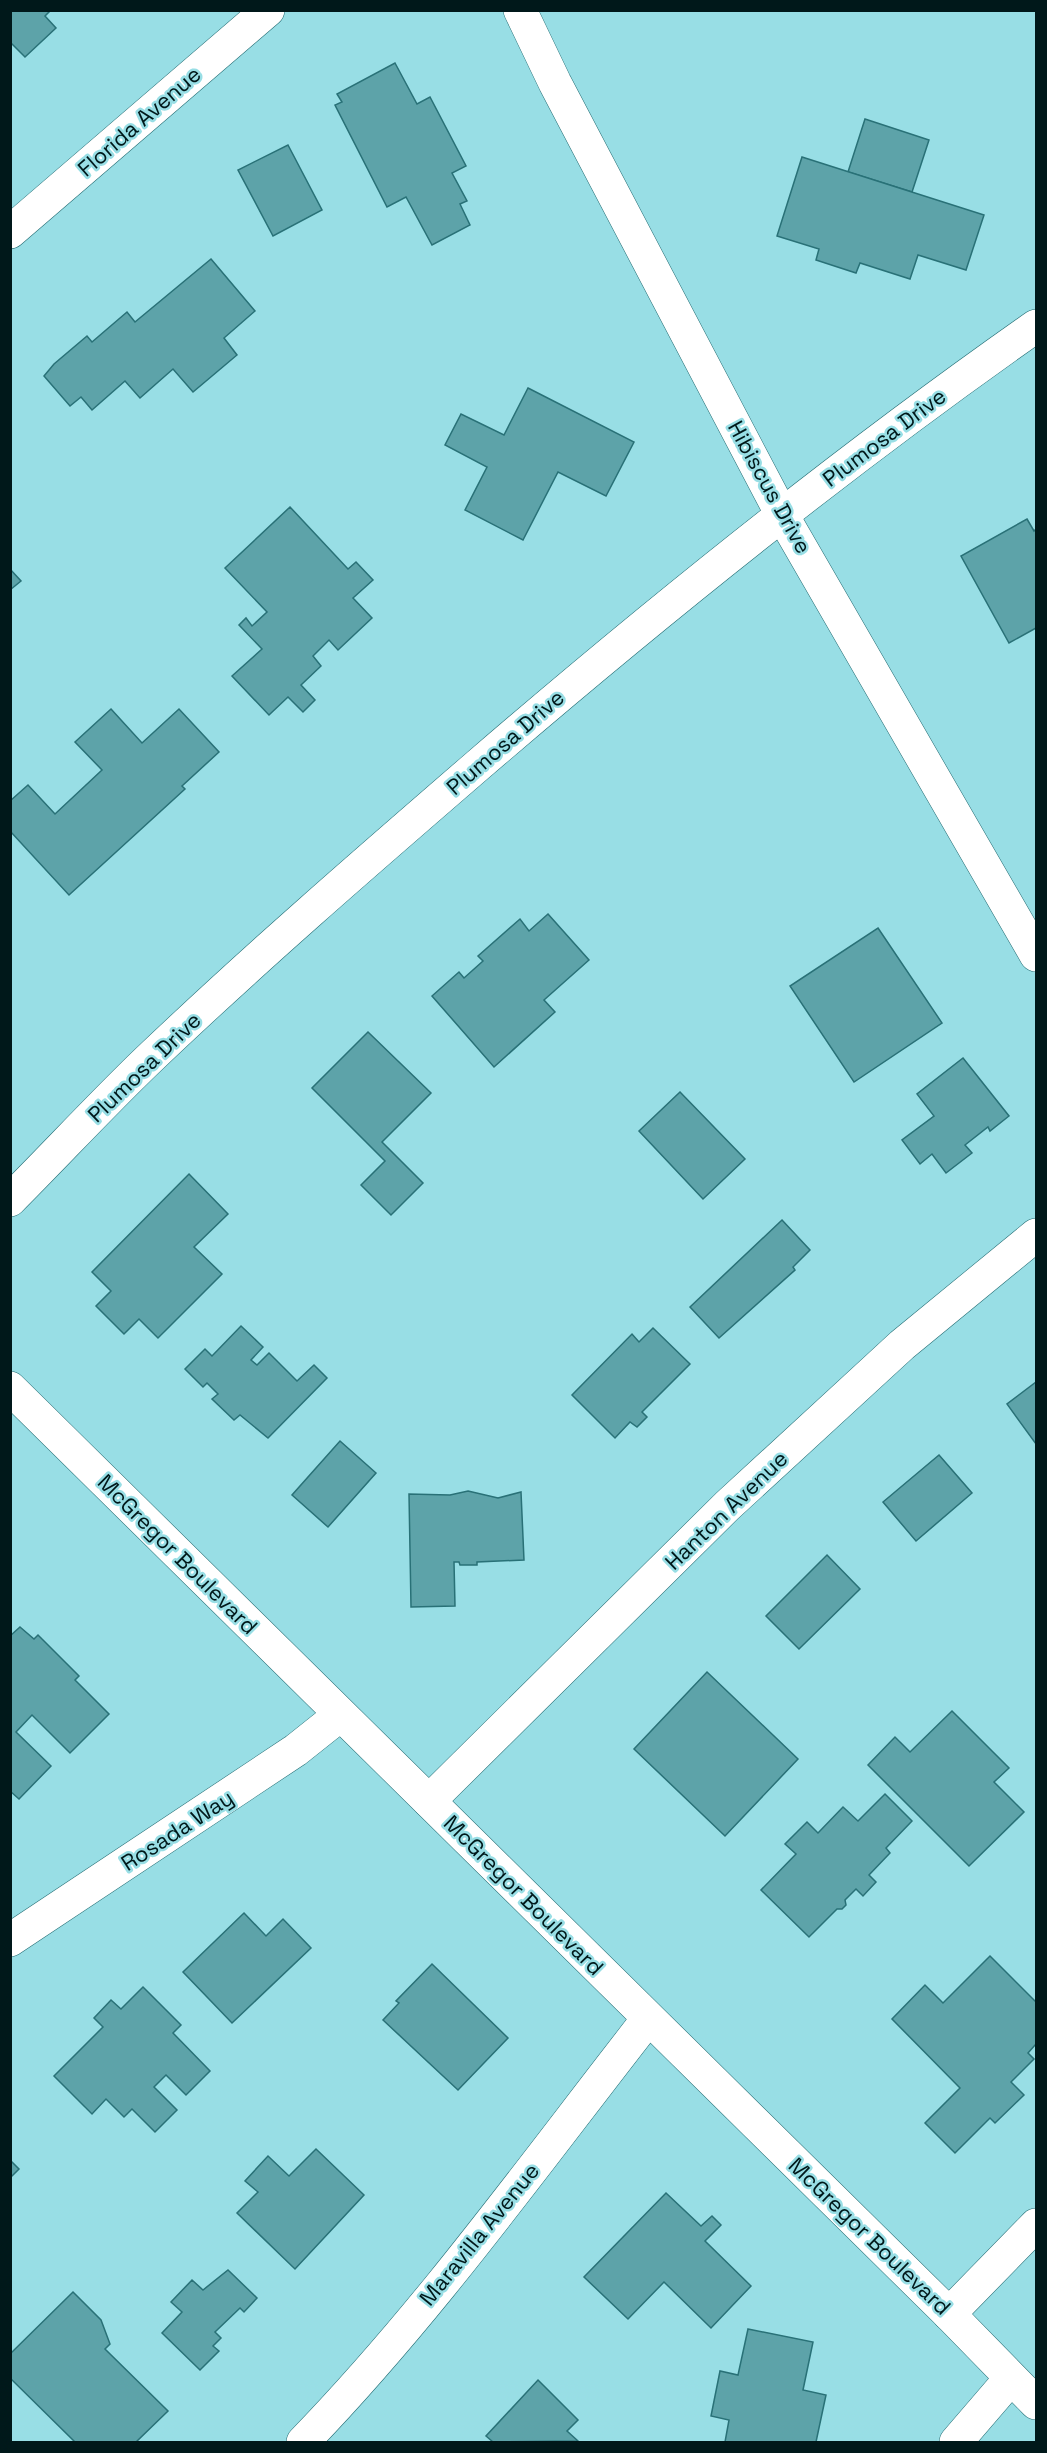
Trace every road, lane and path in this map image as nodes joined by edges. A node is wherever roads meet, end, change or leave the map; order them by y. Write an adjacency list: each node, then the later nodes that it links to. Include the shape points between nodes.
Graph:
1 (268, 10): 3 (street, Florida Avenue)
2 (520, 10): 5 (street, Hibiscus Drive)
3 (10, 232)
4 (1036, 326): 5 (street, Plumosa Drive)
5 (782, 515): 6 (street, Hibiscus Drive); 7 (street, Plumosa Drive, via 598,662 297,922 146,1062)
6 (1036, 955)
7 (10, 1200)
8 (1036, 1235): 11 (street, Hanton Avenue, via 902,1345 727,1506)
9 (10, 1388): 10 (street, McGregor Boulevard)
10 (340, 1715): 11 (street, McGregor Boulevard); 12 (street, Rosada Way, via 297,1750)
11 (429, 1801): 13 (street, McGregor Boulevard)
12 (10, 1941)
13 (648, 2019): 15 (street, McGregor Boulevard); 18 (street, Maravilla Avenue, via 461,2259)
14 (1036, 2224): 15 (street)
15 (949, 2314): 16 (street, McGregor Boulevard)
16 (1011, 2378): 17 (street, McGregor Boulevard); 19 (street)
17 (1036, 2403)
18 (303, 2442)
19 (956, 2442)

